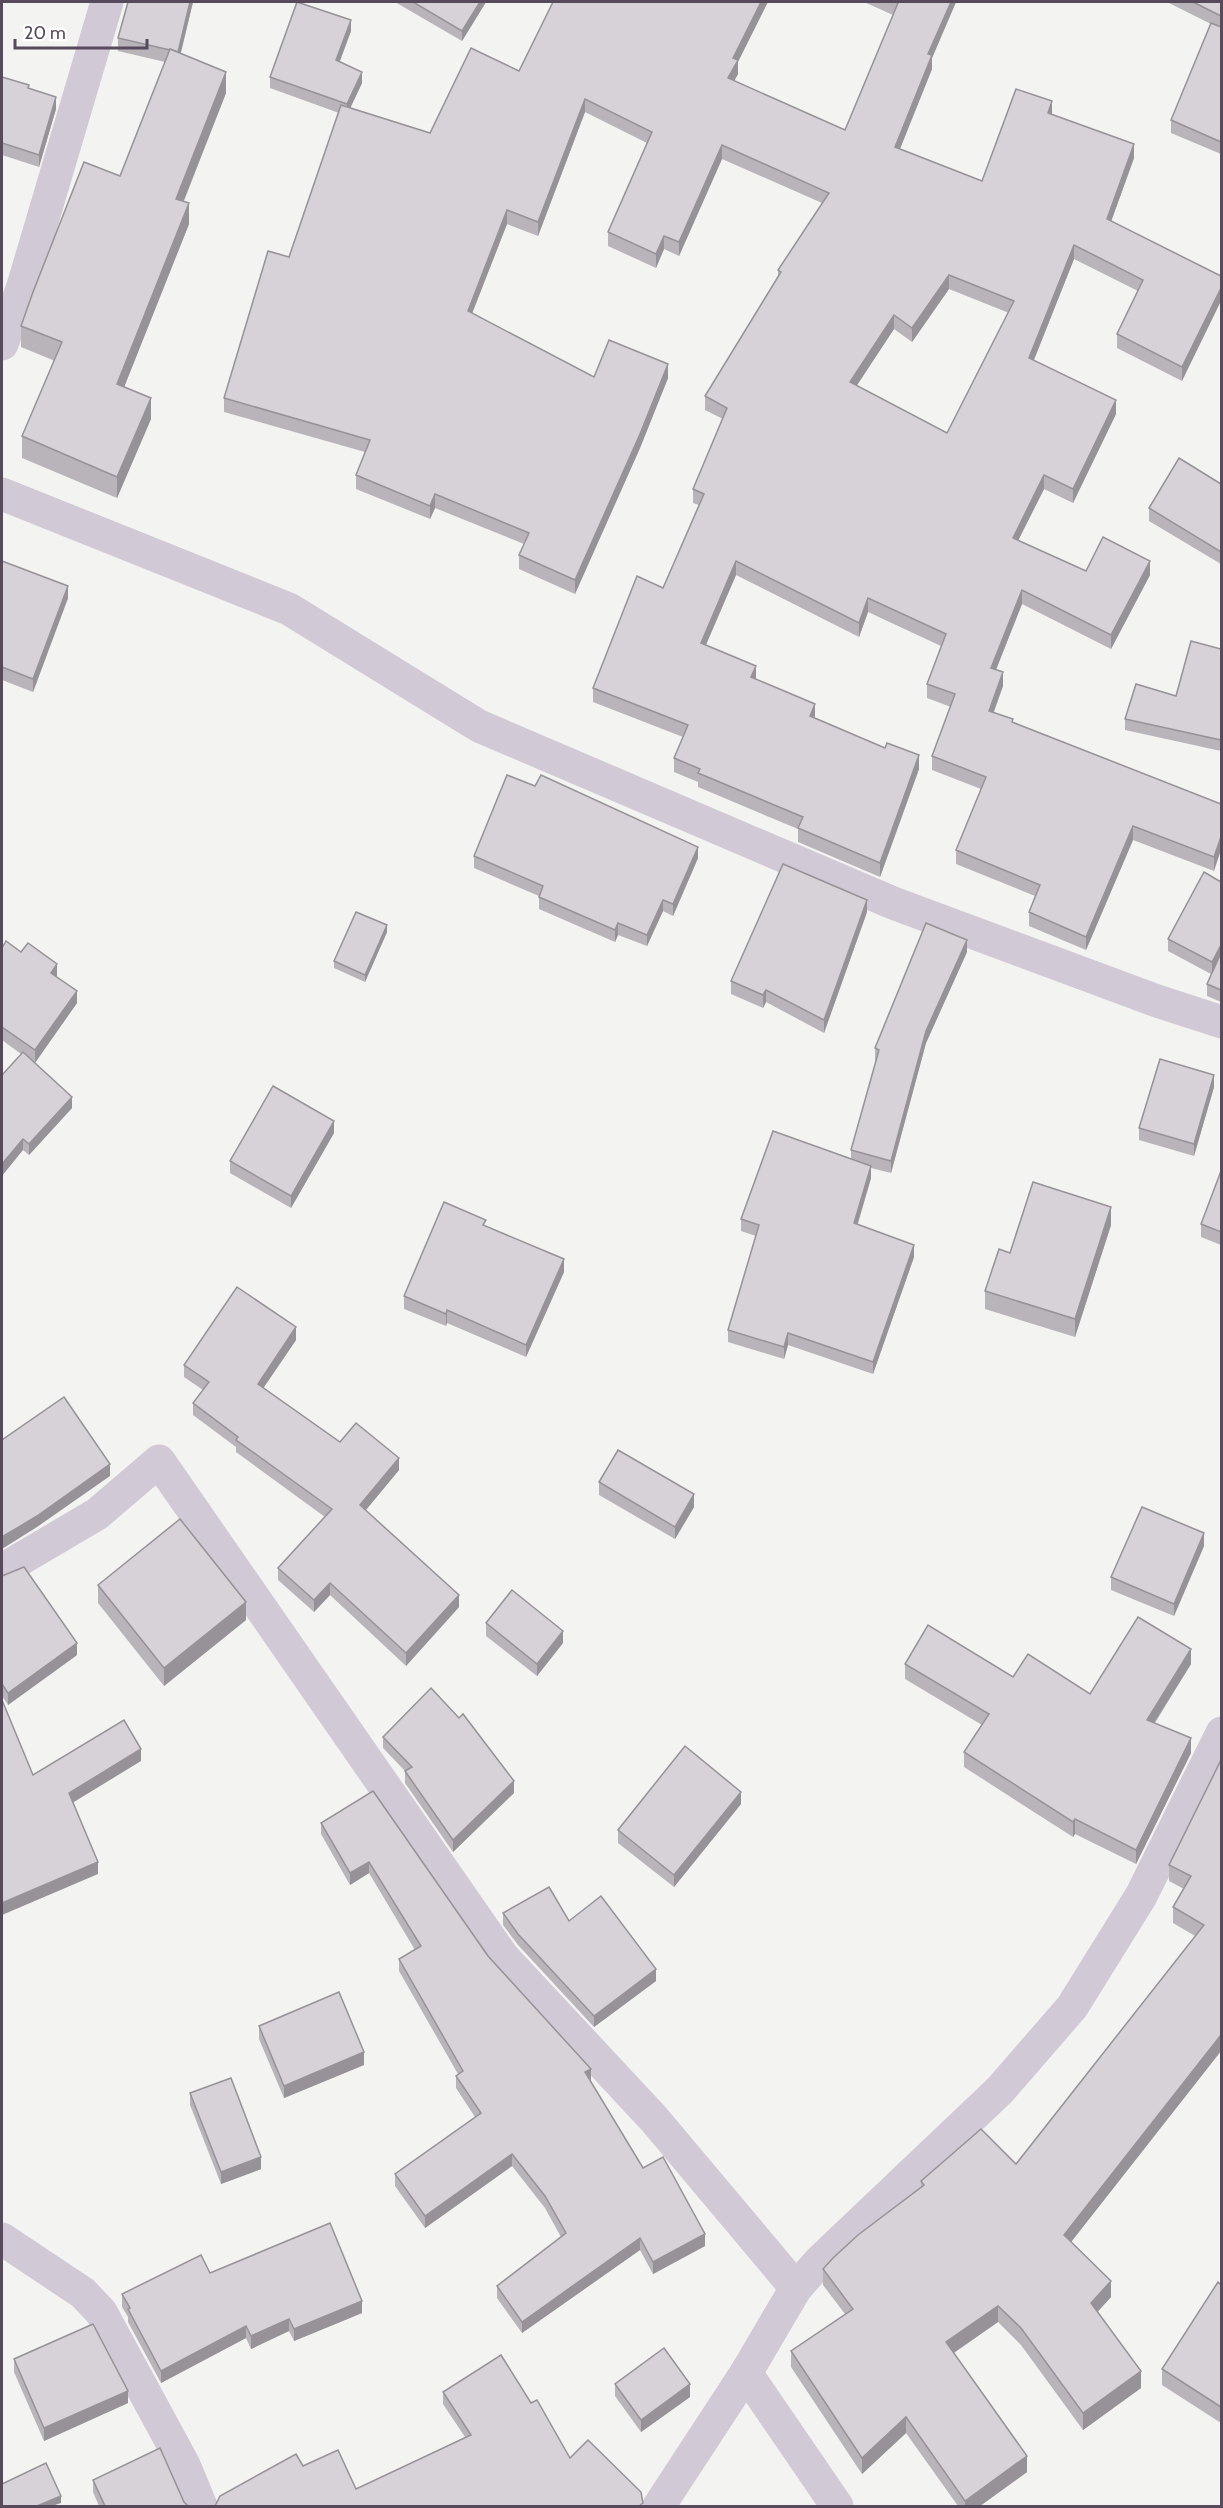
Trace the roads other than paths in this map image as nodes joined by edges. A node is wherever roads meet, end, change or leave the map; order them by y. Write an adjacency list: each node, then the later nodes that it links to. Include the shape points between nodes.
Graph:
1 (107, 2): 2 (street, via 23,286)
2 (2, 344)
3 (2, 494): 4 (street, via 290,609 479,726 893,903)
4 (1221, 1022)
5 (2, 1570): 8 (street, via 97,1514 159,1461 503,1957 654,2119)
6 (1221, 1732): 8 (street, via 1141,1896 1072,2007 1000,2090)
7 (2, 2239): 10 (street, via 83,2293 101,2312 184,2464)
8 (796, 2288): 9 (street)
9 (746, 2373): 11 (street); 12 (street)
10 (201, 2506)
11 (659, 2506)
12 (837, 2506)

